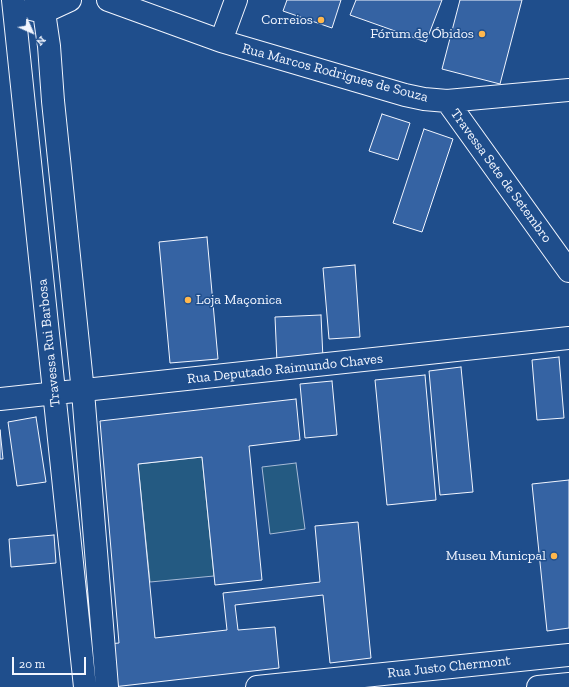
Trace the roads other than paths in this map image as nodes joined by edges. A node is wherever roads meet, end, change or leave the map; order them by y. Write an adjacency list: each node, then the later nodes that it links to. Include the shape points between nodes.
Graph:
1 (70, 0): 5 (street)
2 (108, 0): 6 (street, Rua Marcos Rodrigues de Souza)
3 (236, 0): 6 (street)
4 (11, 2): 5 (street); 12 (street, Travessa Rui Barbosa)
5 (44, 6): 11 (street, Travessa Rui Barbosa)
6 (221, 41): 8 (street, Rua Marcos Rodrigues de Souza, via 405,95)
7 (569, 90): 8 (street, Rua Marcos Rodrigues de Souza)
8 (447, 101): 9 (street, Travessa Sete de Setembro)
9 (569, 271)
10 (569, 338): 11 (street, Rua Deputado Raimundo Chaves)
11 (83, 392): 12 (street, Rua Deputado Raimundo Chaves); 17 (street, Travessa Rui Barbosa)
12 (54, 393): 13 (street, Rua Deputado Raimundo Chaves); 16 (street, Travessa Rui Barbosa)
13 (0, 400)
14 (569, 655): 18 (street, Rua Justo Chermont)
15 (569, 684): 19 (street)
16 (85, 687)
17 (107, 687)
18 (257, 687)
19 (538, 687)

